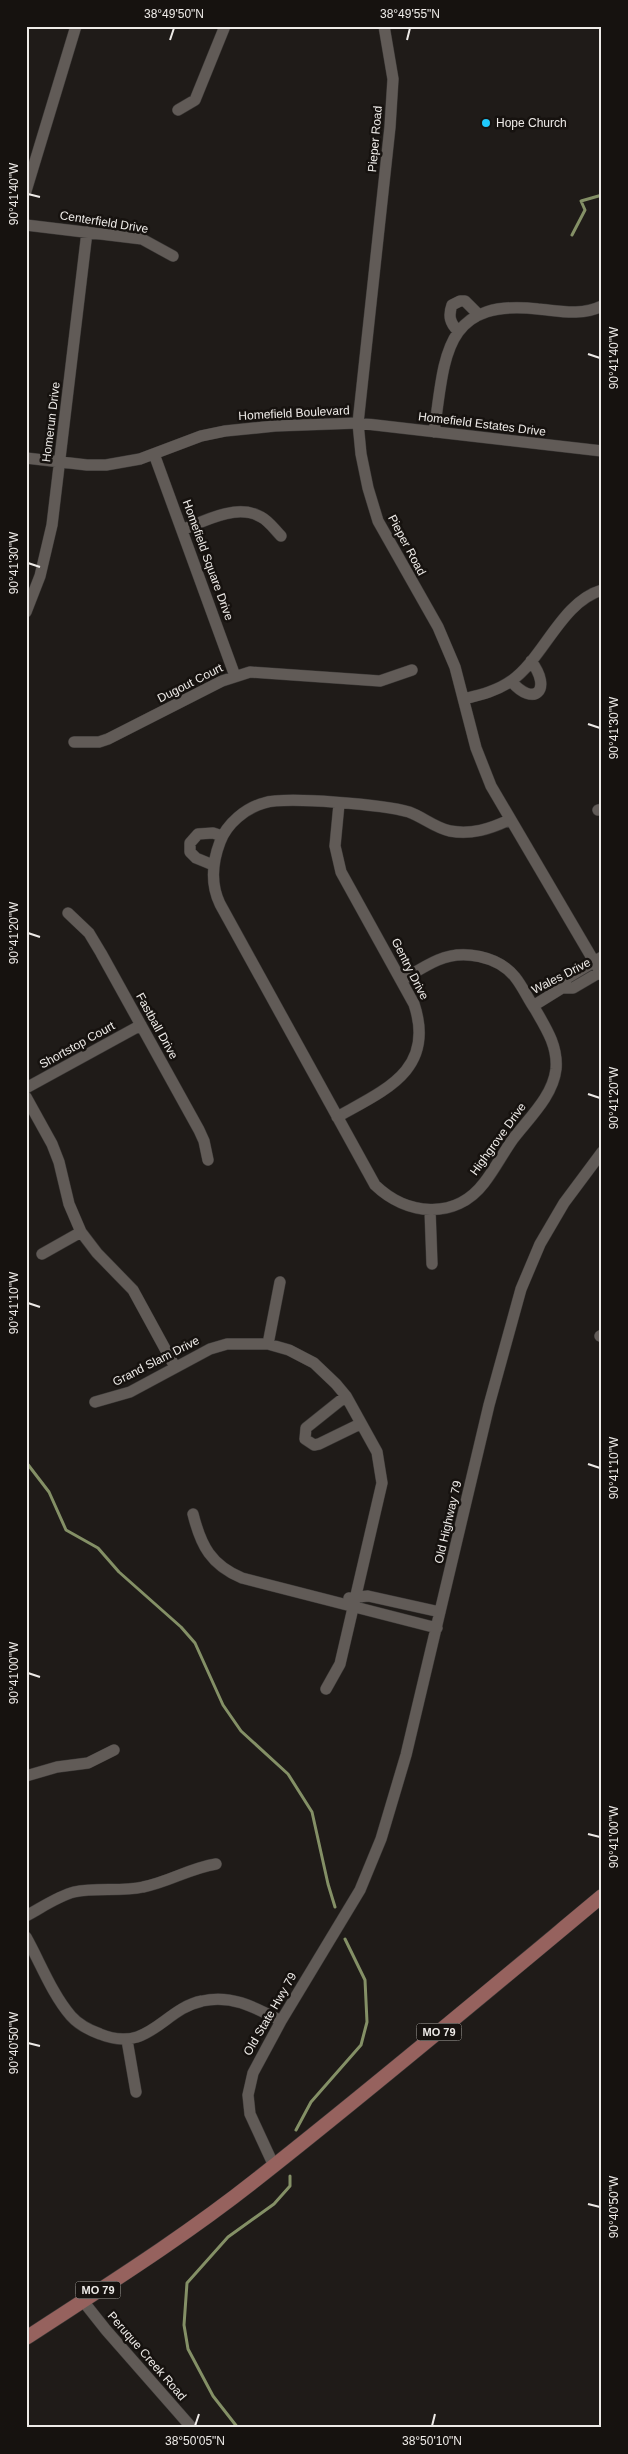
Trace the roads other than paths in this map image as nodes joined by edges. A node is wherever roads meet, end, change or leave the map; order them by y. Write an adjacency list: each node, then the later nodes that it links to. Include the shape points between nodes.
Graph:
1 (76, 26): 5 (street)
2 (225, 26): 4 (street, via 195,100)
3 (384, 26): 12 (street, Pieper Road, via 393,79 390,127)
4 (178, 110)
5 (26, 191)
6 (26, 225): 7 (street, Centerfield Drive)
7 (87, 232): 8 (street, Centerfield Drive, via 142,239); 17 (street, Homerun Drive)
8 (173, 256)
9 (602, 306): 10 (street, via 588,312 573,313 503,307)
10 (479, 315): 11 (street); 11 (street, via 465,301 452,305 449,313)
11 (458, 331): 13 (street, via 448,346)
12 (358, 423): 13 (street, Homefield Estates Drive); 15 (street, Homefield Boulevard, via 241,428 201,436); 26 (street, Pieper Road, via 364,471 378,521 438,627)
13 (434, 432): 14 (street, Homefield Estates Drive)
14 (602, 451)
15 (154, 454): 17 (street, Homefield Boulevard, via 106,465); 18 (street, Homefield Square Drive)
16 (26, 458): 17 (street, Homefield Boulevard)
17 (60, 462): 21 (street, Homerun Drive, via 47,551)
18 (182, 530): 19 (street, via 219,516 247,513 262,517); 24 (street, Homefield Square Drive)
19 (281, 536)
20 (602, 590): 22 (street, via 586,597 574,608)
21 (26, 612)
22 (531, 661): 25 (street); 25 (street, via 540,674 540,690 529,694)
23 (412, 670): 24 (street, Dugout Court, via 380,681 250,672)
24 (235, 676): 27 (street, Dugout Court, via 108,740)
25 (511, 681): 26 (street)
26 (464, 699): 29 (street, Pieper Road, via 479,756)
27 (74, 742)
28 (339, 804): 29 (street, Highgrove Drive, via 399,810 451,831 479,831); 30 (street, Highgrove Drive, via 290,800 265,802 238,817); 35 (street, Gentry Drive, via 335,846 341,872)
29 (509, 820): 33 (street, Pieper Road)
30 (222, 836): 31 (street, Highgrove Drive); 31 (street, via 198,834 190,843 190,852)
31 (213, 866): 41 (street, Highgrove Drive, via 214,892)
32 (68, 913): 38 (street, Fastball Drive, via 89,934)
33 (598, 959): 34 (street, Pieper Road); 36 (street, via 567,978)
34 (601, 973): 36 (street, Wales Drive, via 573,988)
35 (402, 980): 37 (street, Highgrove Drive, via 439,960 477,956 491,960 514,976); 41 (street, Gentry Drive, via 419,1019 419,1042 412,1063 387,1090)
36 (562, 988): 37 (street, Wales Drive)
37 (533, 1006): 44 (street, Highgrove Drive, via 554,1048 556,1068 550,1088 483,1184 454,1206)
38 (141, 1025): 39 (street, Shortstop Court); 43 (street, Fastball Drive, via 199,1130)
39 (26, 1088)
40 (26, 1098): 45 (street, via 56,1153 69,1204)
41 (337, 1117): 44 (street, Highgrove Drive, via 366,1170 381,1190 394,1201)
42 (602, 1152): 58 (street, Old Highway 79, via 564,1203 540,1244 521,1289 489,1405)
43 (208, 1160)
44 (430, 1210): 47 (street)
45 (81, 1232): 46 (street); 50 (street, via 97,1254 133,1290)
46 (42, 1254)
47 (432, 1264)
48 (280, 1282): 49 (street)
49 (268, 1344): 50 (street, Grand Slam Drive, via 227,1344); 51 (street, Grand Slam Drive, via 314,1363)
50 (175, 1367): 52 (street, Grand Slam Drive, via 130,1392)
51 (346, 1396): 53 (street, Grand Slam Drive); 53 (street, via 306,1428 305,1439 314,1445 320,1444)
52 (95, 1402)
53 (360, 1424): 55 (street, Grand Slam Drive, via 376,1452 382,1483)
54 (193, 1514): 56 (street, via 204,1546 224,1571)
55 (356, 1596): 56 (street); 57 (street, Grand Slam Drive); 58 (street)
56 (336, 1601): 57 (street)
57 (354, 1608): 59 (street); 60 (street, Grand Slam Drive, via 340,1664)
58 (440, 1612): 59 (street, Old Highway 79)
59 (436, 1628): 65 (street, Old Highway 79, via 382,1839)
60 (326, 1689)
61 (114, 1750): 62 (street, via 88,1763 56,1767)
62 (26, 1776)
63 (216, 1864): 66 (street, via 198,1867 144,1887 75,1892)
64 (602, 1896): 71 (main road, MO 79)
65 (348, 1910): 68 (street, Old State Hwy 79)
66 (26, 1916)
67 (26, 1937): 69 (street, via 72,2016 87,2029 108,2038)
68 (281, 2021): 69 (street, via 224,1998 187,2006 155,2030); 71 (street, Old State Hwy 79, via 259,2060 248,2095 250,2114)
69 (127, 2040): 70 (street)
70 (136, 2092)
71 (274, 2166): 72 (main road, MO 79)
72 (83, 2300): 73 (main road, MO 79); 74 (street, Peruque Creek Road)
73 (26, 2338)
74 (192, 2428)

